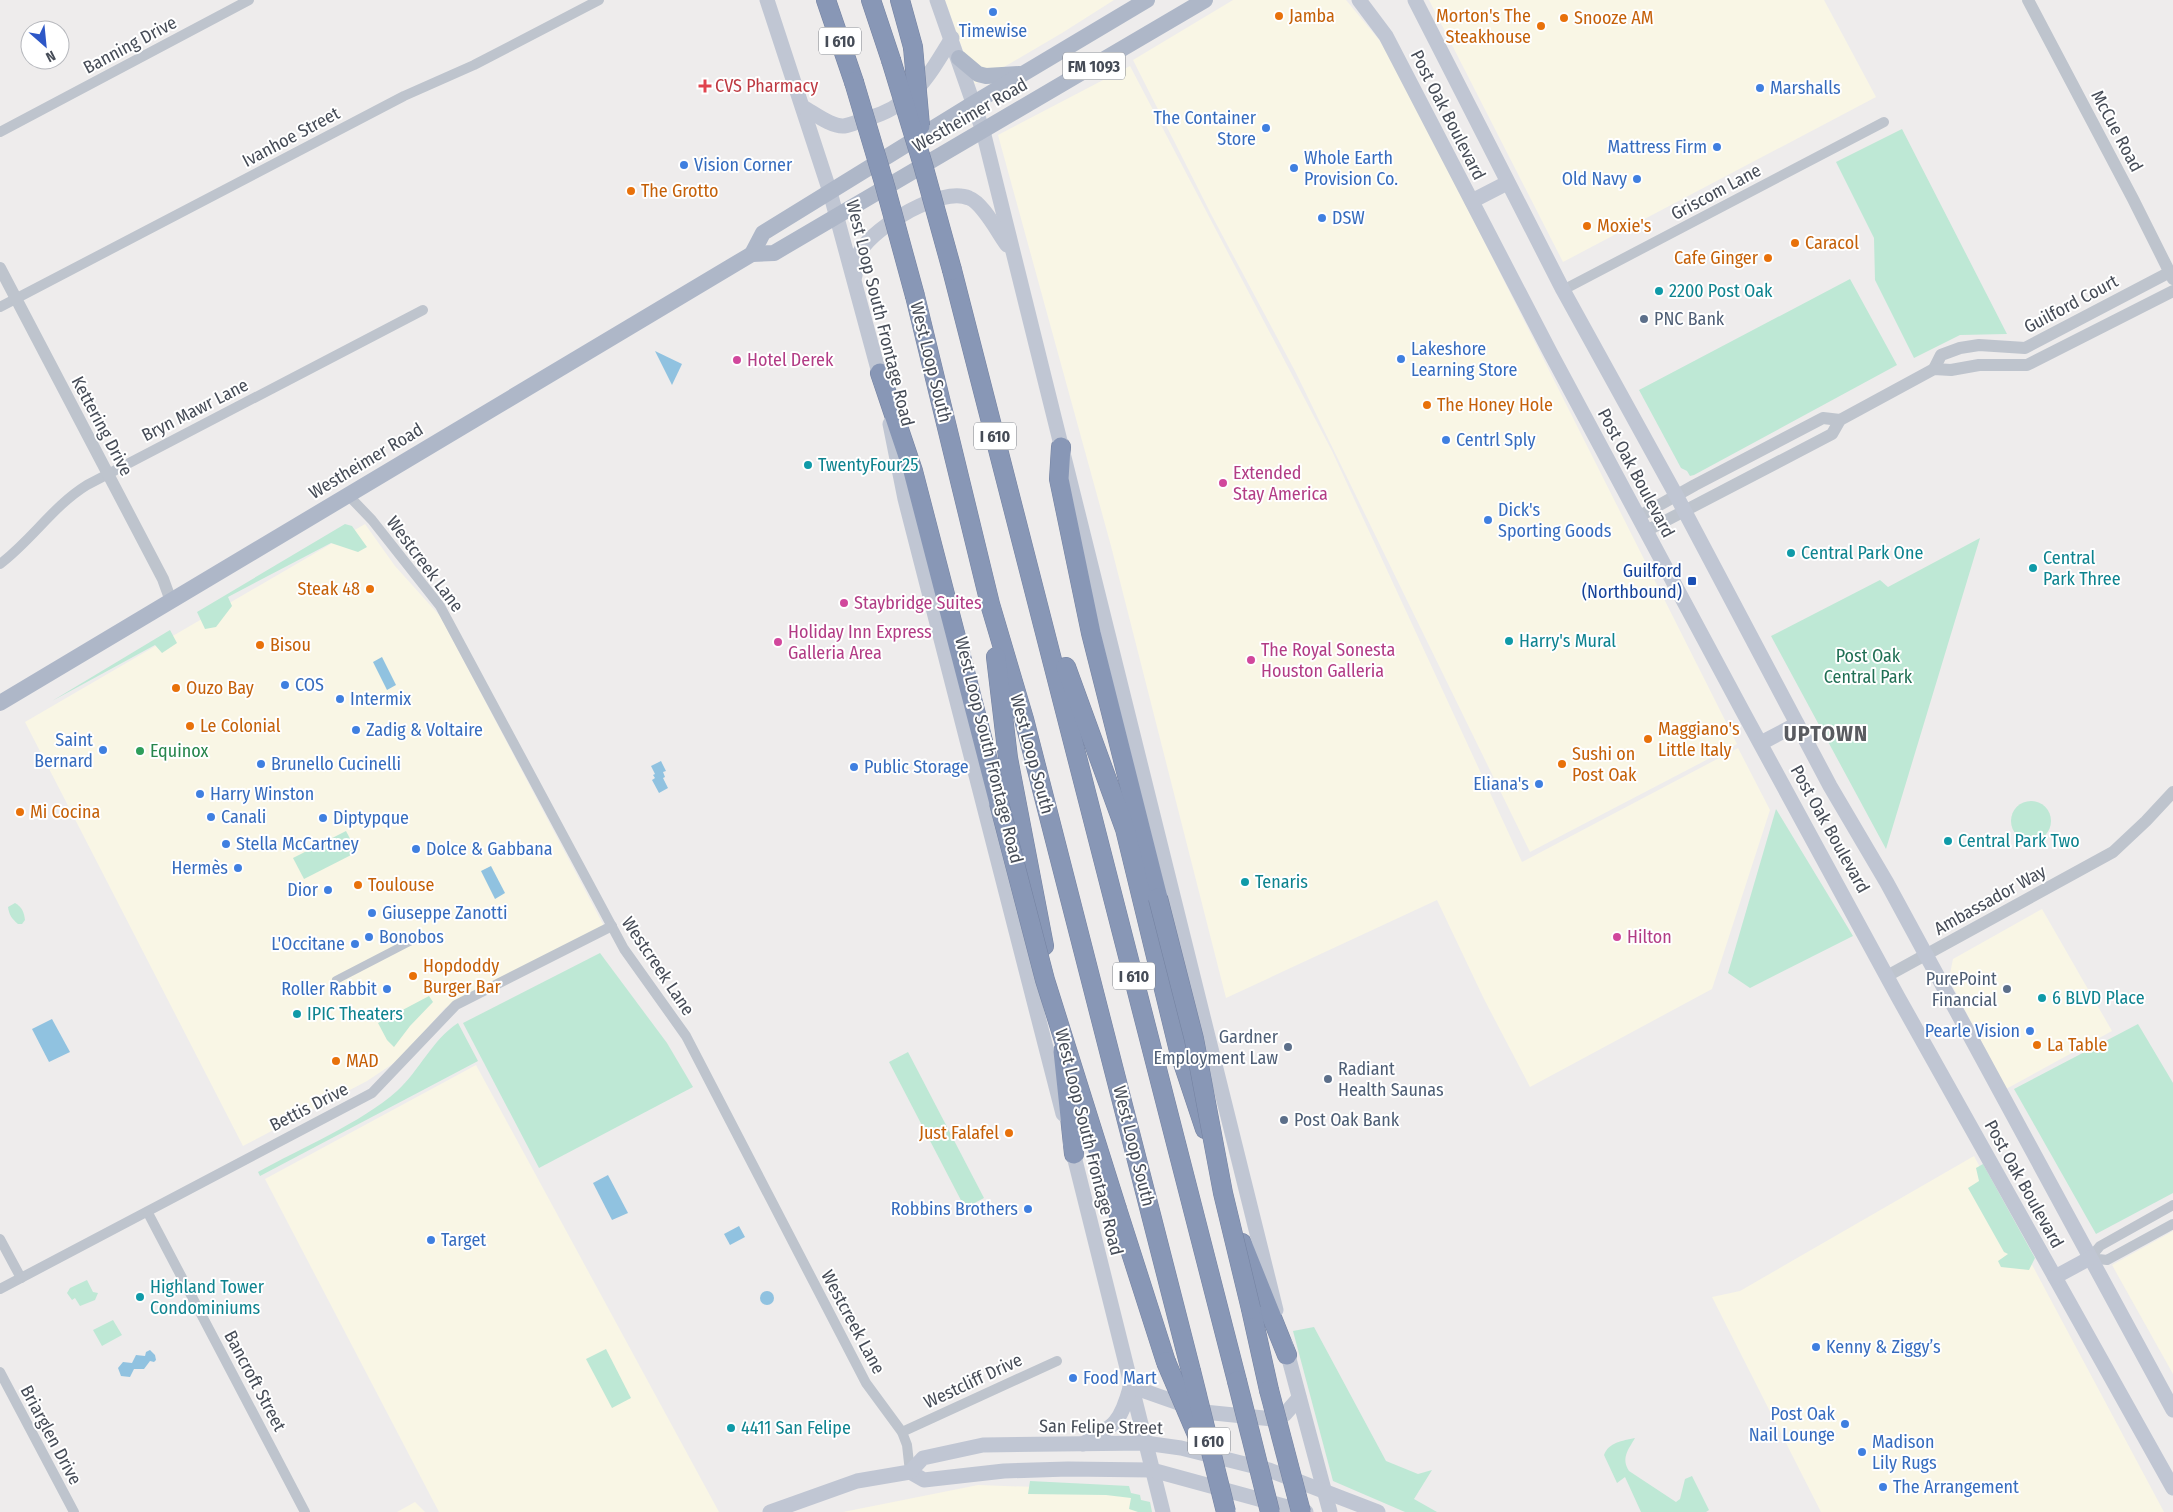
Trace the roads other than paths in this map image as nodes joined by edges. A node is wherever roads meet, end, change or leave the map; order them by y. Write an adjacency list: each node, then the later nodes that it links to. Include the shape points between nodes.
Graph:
1 (249, 0): 20 (street, Banning Drive)
2 (599, 0): 34 (street, Ivanhoe Street, via 474,65 404,96)
3 (768, 0): 17 (main road, West Loop South Frontage Road)
4 (826, 0): 51 (highway, West Loop South / I 610, bridge, via 854,82 915,296)
5 (871, 0): 21 (highway, I 610, bridge)
6 (900, 0): 21 (highway, bridge, via 912,46)
7 (937, 0): 13 (main road)
8 (1147, 0): 15 (main road, Westheimer Road / FM 1093)
9 (1205, 0): 19 (main road, Westheimer Road / FM 1093)
10 (1359, 0): 24 (main road, Post Oak Boulevard, via 1386,36)
11 (1415, 0): 22 (main road, Post Oak Boulevard)
12 (2028, 0): 29 (street, McCue Road)
13 (952, 38): 14 (main road); 17 (main road, via 930,74 910,97 880,115 843,126)
14 (959, 58): 15 (main road, via 978,74 986,76); 16 (main road)
15 (1023, 74): 16 (main road, Westheimer Road / FM 1093)
16 (974, 103): 19 (main road); 23 (main road, Westheimer Road / FM 1093)
17 (803, 107): 23 (main road, West Loop South Frontage Road)
18 (1884, 122): 31 (street, Griscom Lane)
19 (983, 131): 25 (main road, Westheimer Road / FM 1093); 26 (main road)
20 (0, 132)
21 (924, 165): 49 (highway, I 610, bridge)
22 (1507, 183): 24 (main road); 31 (main road, Post Oak Boulevard)
23 (830, 192): 25 (main road, West Loop South Frontage Road); 27 (main road, Westheimer Road, via 763,233)
24 (1472, 201): 46 (main road, Post Oak Boulevard)
25 (836, 217): 27 (main road, Westheimer Road, via 774,253); 30 (main road, West Loop South Frontage Road)
26 (1012, 252): 30 (main road, via 980,206 972,199 949,195 904,214 868,239 856,260); 41 (main road)
27 (752, 254): 43 (main road, Westheimer Road)
28 (0, 268): 34 (street, Kettering Drive)
29 (2171, 276): 33 (street, Guilford Court)
30 (854, 283): 39 (main road, West Loop South Frontage Road)
31 (1563, 290): 44 (main road, Post Oak Boulevard)
32 (2173, 291): 37 (street, Guilford Court)
33 (2122, 298): 37 (street); 38 (street, Guilford Court, via 2025,348 1980,345 1960,348 1941,355)
34 (16, 299): 35 (street, Ivanhoe Street); 42 (street, Kettering Drive)
35 (0, 307)
36 (422, 310): 42 (street, Bryn Mawr Lane)
37 (2130, 313): 38 (street, Guilford Court, via 2027,365)
38 (1934, 369): 40 (street, Guilford Court)
39 (880, 373): 61 (main road, West Loop South Frontage Road, via 905,499); 83 (highway, bridge, via 913,472 1045,980 1166,1362)
40 (1840, 420): 44 (street, Guilford Court, via 1823,418); 45 (street, Guilford Court, via 1832,434)
41 (1061, 446): 70 (main road); 90 (highway, bridge, via 1059,480 1091,633 1194,1039 1223,1193)
42 (107, 474): 48 (street, Bryn Mawr Lane, via 63,502); 50 (street, Kettering Drive, via 163,578)
43 (348, 495): 50 (main road, Westheimer Road); 56 (street, Westcreek Lane, via 372,520 440,606)
44 (1676, 495): 45 (main road, Post Oak Boulevard); 46 (street, Guilford Court)
45 (1685, 512): 47 (street, Guilford Court); 53 (main road, Post Oak Boulevard)
46 (1638, 517): 47 (main road, Post Oak Boulevard)
47 (1646, 531): 54 (main road, Post Oak Boulevard)
48 (0, 564)
49 (1030, 571): 70 (highway, via 1125,829 1179,1051 1245,1254); 89 (highway, I 610, bridge)
50 (171, 601): 52 (main road, Westheimer Road)
51 (990, 604): 61 (highway, via 1008,758 1062,1039); 83 (highway, West Loop South / I 610, bridge, via 1026,729)
52 (0, 703)
53 (1797, 724): 54 (main road); 58 (main road, Post Oak Boulevard)
54 (1761, 743): 59 (main road, Post Oak Boulevard)
55 (2173, 792): 58 (street, Ambassador Way, via 2113,852)
56 (612, 926): 63 (street, Bettis Drive, via 456,1005 372,1093); 76 (street, Westcreek Lane, via 638,971 686,1036 866,1383)
57 (420, 936): 60 (street)
58 (1926, 955): 59 (street, Ambassador Way); 66 (main road, Post Oak Boulevard)
59 (1887, 976): 67 (main road, Post Oak Boulevard)
60 (336, 980)
61 (1074, 1154): 73 (main road, West Loop South Frontage Road)
62 (2173, 1205): 66 (street, via 2100,1246)
63 (148, 1212): 68 (street, Bettis Drive); 86 (street, Bancroft Street)
64 (2173, 1224): 66 (street, via 2107,1260)
65 (0, 1238): 68 (street)
66 (2090, 1258): 67 (main road); 75 (main road, Post Oak Boulevard)
67 (2055, 1277): 81 (main road, Post Oak Boulevard)
68 (21, 1278): 69 (street, Bettis Drive)
69 (0, 1289)
70 (1287, 1355): 74 (main road)
71 (1057, 1361): 76 (street, Westcliff Drive)
72 (0, 1372): 85 (street, Briarglen Drive)
73 (1130, 1386): 74 (main road, via 1204,1412 1273,1419 1285,1414); 77 (main road, West Loop South Frontage Road); 78 (main road, via 1121,1416 1112,1426)
74 (1299, 1398): 82 (main road)
75 (2173, 1410)
76 (902, 1432): 80 (street, Westcreek Lane)
77 (1145, 1443): 78 (main road, San Felipe Street); 79 (main road, West Loop South Frontage Road); 82 (main road, San Felipe Street, via 1226,1458)
78 (1082, 1444): 80 (main road, San Felipe Street, via 983,1445 923,1458)
79 (1152, 1470): 80 (main road, San Felipe Street, via 1022,1470 924,1480); 87 (main road, West Loop South Frontage Road); 91 (main road, San Felipe Street)
80 (910, 1472): 84 (main road, San Felipe Street, via 858,1481)
81 (2173, 1488)
82 (1323, 1489): 92 (main road); 93 (main road, San Felipe Street)
83 (1221, 1491): 88 (highway, West Loop South / I 610, bridge)
84 (776, 1510)
85 (74, 1512)
86 (305, 1512)
87 (1163, 1512)
88 (1226, 1512)
89 (1270, 1512)
90 (1301, 1512)
91 (1306, 1512)
92 (1330, 1512)
93 (1378, 1512)

